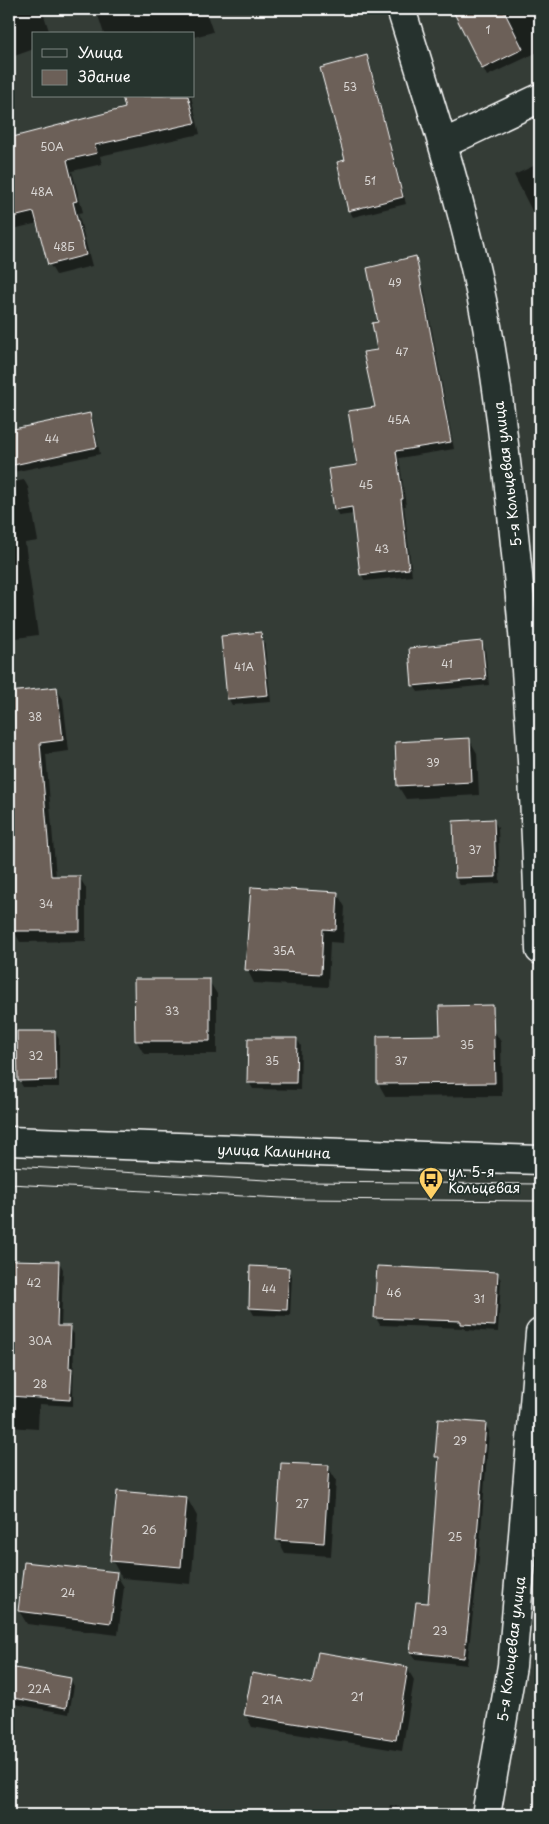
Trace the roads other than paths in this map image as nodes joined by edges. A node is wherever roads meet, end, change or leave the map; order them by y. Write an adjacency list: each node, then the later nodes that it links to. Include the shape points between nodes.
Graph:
1 (401, 9): 3 (street, 5-я Кольцевая улица)
2 (540, 98): 3 (street)
3 (443, 144): 4 (street, 5-я Кольцевая улица, via 482,300 501,420 523,616 537,830)
4 (540, 950)
5 (9, 1142): 6 (street, улица Калинина)
6 (540, 1160)
7 (540, 1333): 8 (street, 5-я Кольцевая улица, via 512,1666)
8 (486, 1815)

